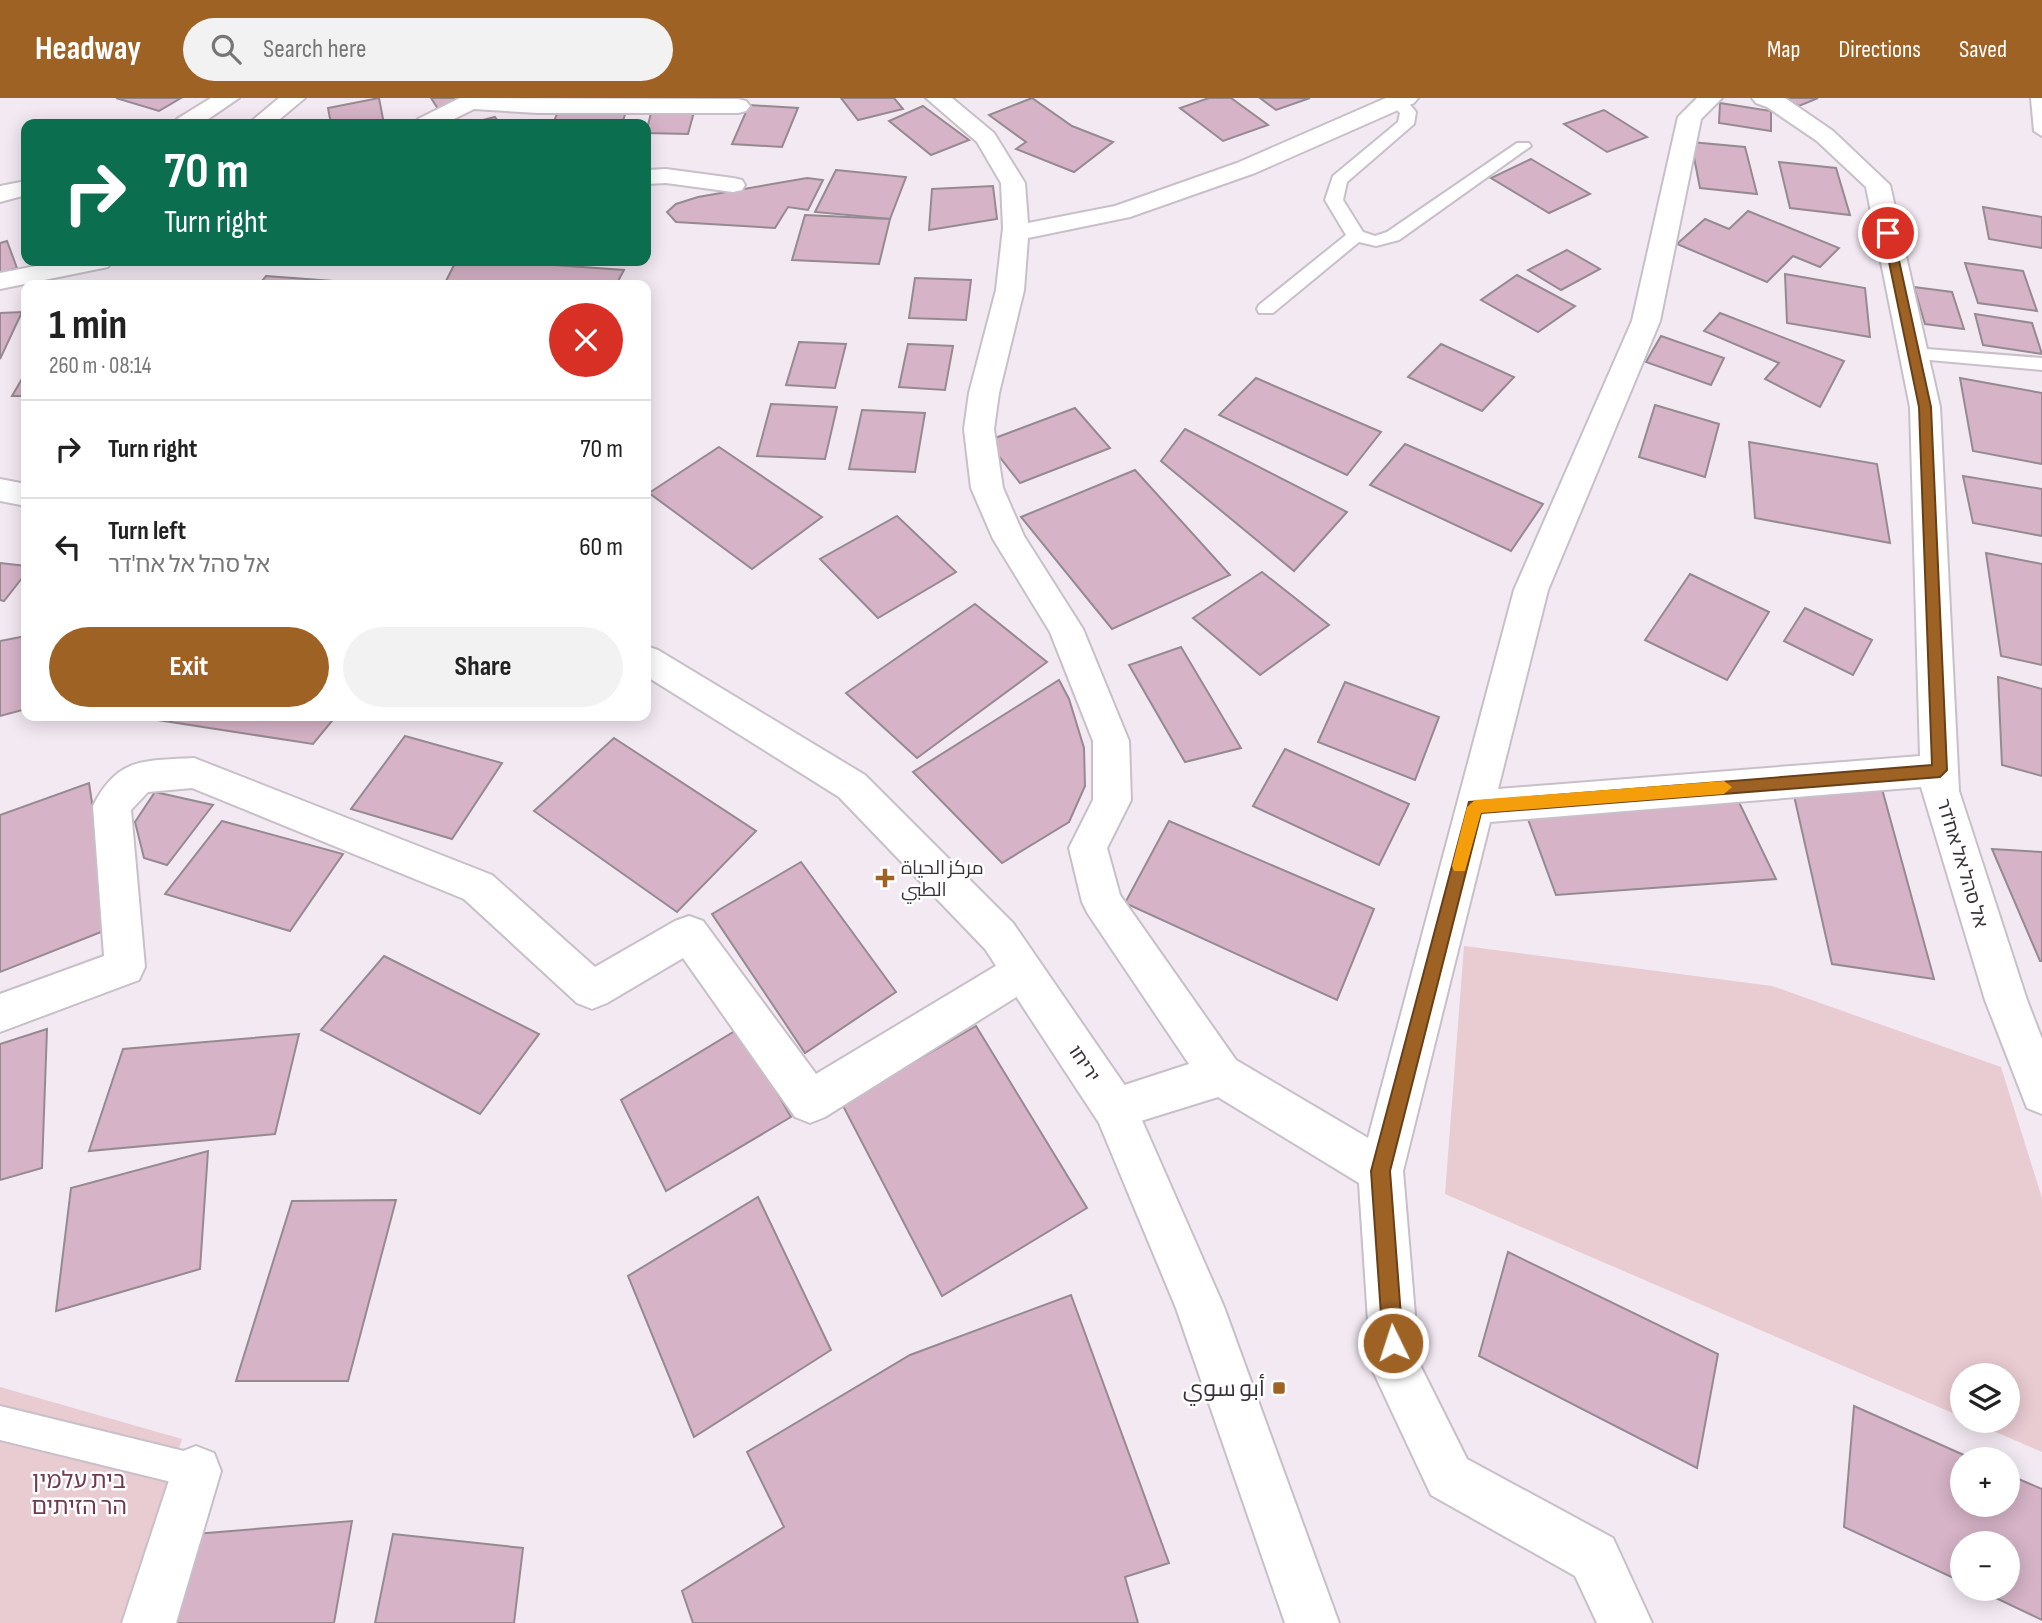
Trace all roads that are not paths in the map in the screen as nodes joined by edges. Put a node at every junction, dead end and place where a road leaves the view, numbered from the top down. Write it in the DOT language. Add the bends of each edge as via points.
graph roads {
  1 [pos="228,98"];
  2 [pos="293,98"];
  3 [pos="1710,98"];
  4 [pos="1764,98"];
  5 [pos="2039,98"];
  6 [pos="475,100"];
  7 [pos="1402,100"];
  8 [pos="738,106"];
  9 [pos="959,106"];
  10 [pos="193,119"];
  11 [pos="266,119"];
  12 [pos="436,119"];
  13 [pos="2042,131"];
  14 [pos="1523,146"];
  15 [pos="651,177"];
  16 [pos="733,185"];
  17 [pos="21,189"];
  18 [pos="0,194"];
  19 [pos="1015,233"];
  20 [pos="1356,236"];
  21 [pos="74,266"];
  22 [pos="0,281"];
  23 [pos="1266,309"];
  24 [pos="1914,354"];
  25 [pos="2042,364"];
  26 [pos="0,490"];
  27 [pos="21,494"];
  28 [pos="651,663"];
  29 [pos="1940,770"];
  30 [pos="1475,807"];
  31 [pos="1023,971"];
  32 [pos="0,1013"];
  33 [pos="1221,1075"];
  34 [pos="2042,1093"];
  35 [pos="1115,1108"];
  36 [pos="1381,1171"];
  37 [pos="0,1423"];
  38 [pos="196,1471"];
  39 [pos="149,1623"];
  40 [pos="1312,1623"];
  41 [pos="1625,1623"];
  1 -- 10 [label="street"];
  2 -- 11 [label="street"];
  3 -- 30 [label="street" via="1690,117 1646,321 1531,590"];
  4 -- 24 [label="street, אל סהל אל אח'דר" via="1825,136 1878,185"];
  5 -- 13 [label="lane"];
  6 -- 8 [label="street" via="537,106"];
  6 -- 12 [label="street"];
  7 -- 19 [label="street" via="1245,168 1121,212"];
  7 -- 20 [label="lane" via="1408,112 1406,124 1339,180 1334,200"];
  9 -- 19 [label="street" via="986,138 1013,183"];
  14 -- 20 [label="lane" via="1393,236 1376,241"];
  15 -- 16 [label="street"];
  17 -- 18 [label="street"];
  19 -- 33 [label="street" via="1010,290 979,429 987,488 1009,539 1066,629 1111,741 1112,800 1088,848 1102,902"];
  20 -- 23 [label="lane"];
  21 -- 22 [label="street"];
  24 -- 25 [label="lane"];
  24 -- 29 [label="street, אל סהל אל אח'דר" via="1925,407"];
  26 -- 27 [label="street"];
  28 -- 31 [label="street, יריחו" via="852,786 999,936"];
  29 -- 30 [label="street"];
  29 -- 34 [label="street, אל סהל אל אח'דר" via="1940,791 2002,987"];
  30 -- 36 [label="street"];
  31 -- 32 [label="street" via="810,1102 689,934 592,990 478,887 194,773 138,777 112,806 125,967"];
  31 -- 35 [label="street, יריחו"];
  33 -- 35 [label="street"];
  33 -- 36 [label="street"];
  35 -- 40 [label="street, יריחו" via="1199,1307"];
  36 -- 41 [label="street" via="1395,1367 1449,1478 1594,1557"];
  37 -- 38 [label="lane"];
  38 -- 39 [label="street"];
}
